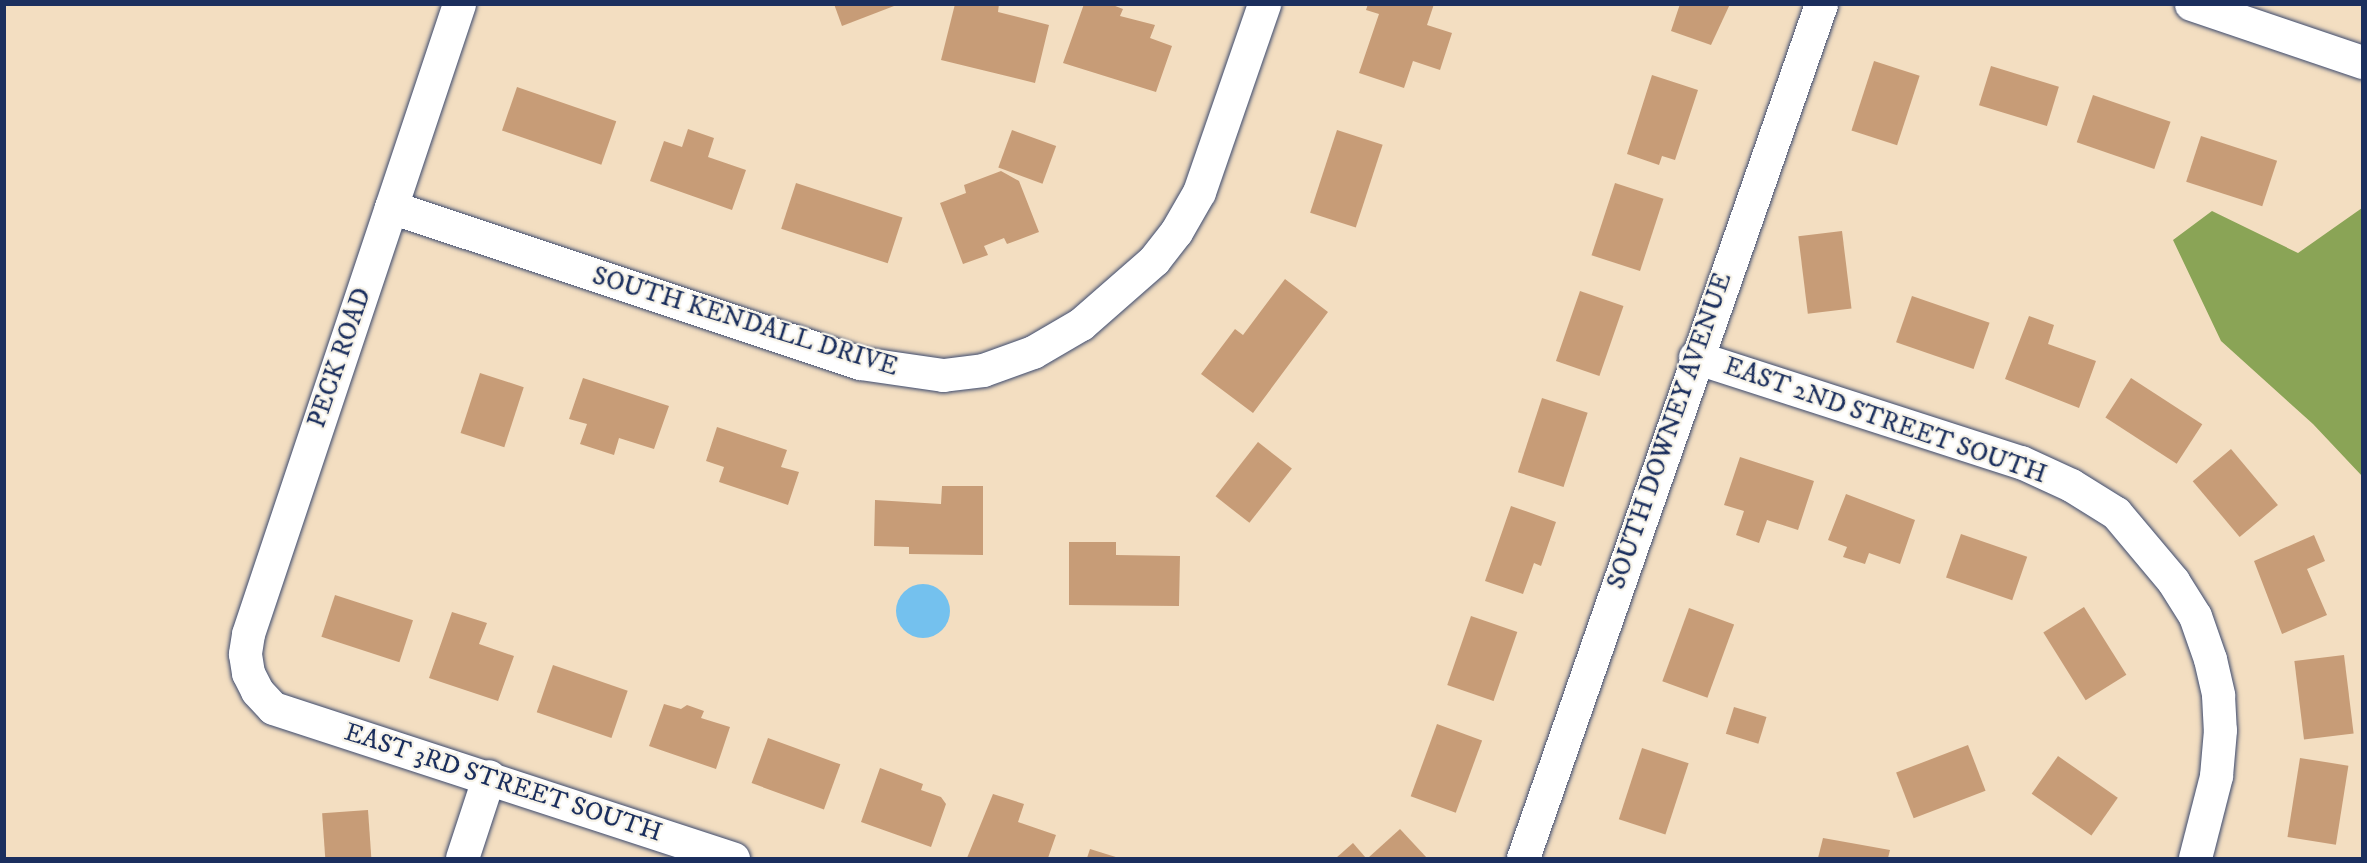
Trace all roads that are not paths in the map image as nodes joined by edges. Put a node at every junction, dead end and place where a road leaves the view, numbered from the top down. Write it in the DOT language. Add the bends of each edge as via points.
graph roads {
  1 [pos="459,4"];
  2 [pos="1264,4"];
  3 [pos="1821,4"];
  4 [pos="2191,4"];
  5 [pos="2362,62"];
  6 [pos="391,207"];
  7 [pos="1695,357"];
  8 [pos="273,708"];
  9 [pos="489,776"];
  10 [pos="462,858"];
  11 [pos="733,858"];
  12 [pos="1523,858"];
  13 [pos="2195,858"];
  1 -- 6 [label="street, PECK ROAD"];
  2 -- 6 [label="street, SOUTH KENDALL DRIVE" via="1199,192 1176,232 1141,272 1081,324 1033,352 983,370 943,375 860,363"];
  3 -- 7 [label="street, SOUTH DOWNEY AVENUE"];
  4 -- 5 [label="street"];
  6 -- 8 [label="street, PECK ROAD" via="248,634 248,673 257,691"];
  7 -- 12 [label="street, SOUTH DOWNEY AVENUE"];
  7 -- 13 [label="street, EAST 2ND STREET SOUTH" via="2021,462 2071,485 2116,513 2139,537 2195,616 2218,695 2216,776"];
  8 -- 9 [label="street, EAST 3RD STREET SOUTH"];
  9 -- 10 [label="street"];
  9 -- 11 [label="street, EAST 3RD STREET SOUTH"];
}
